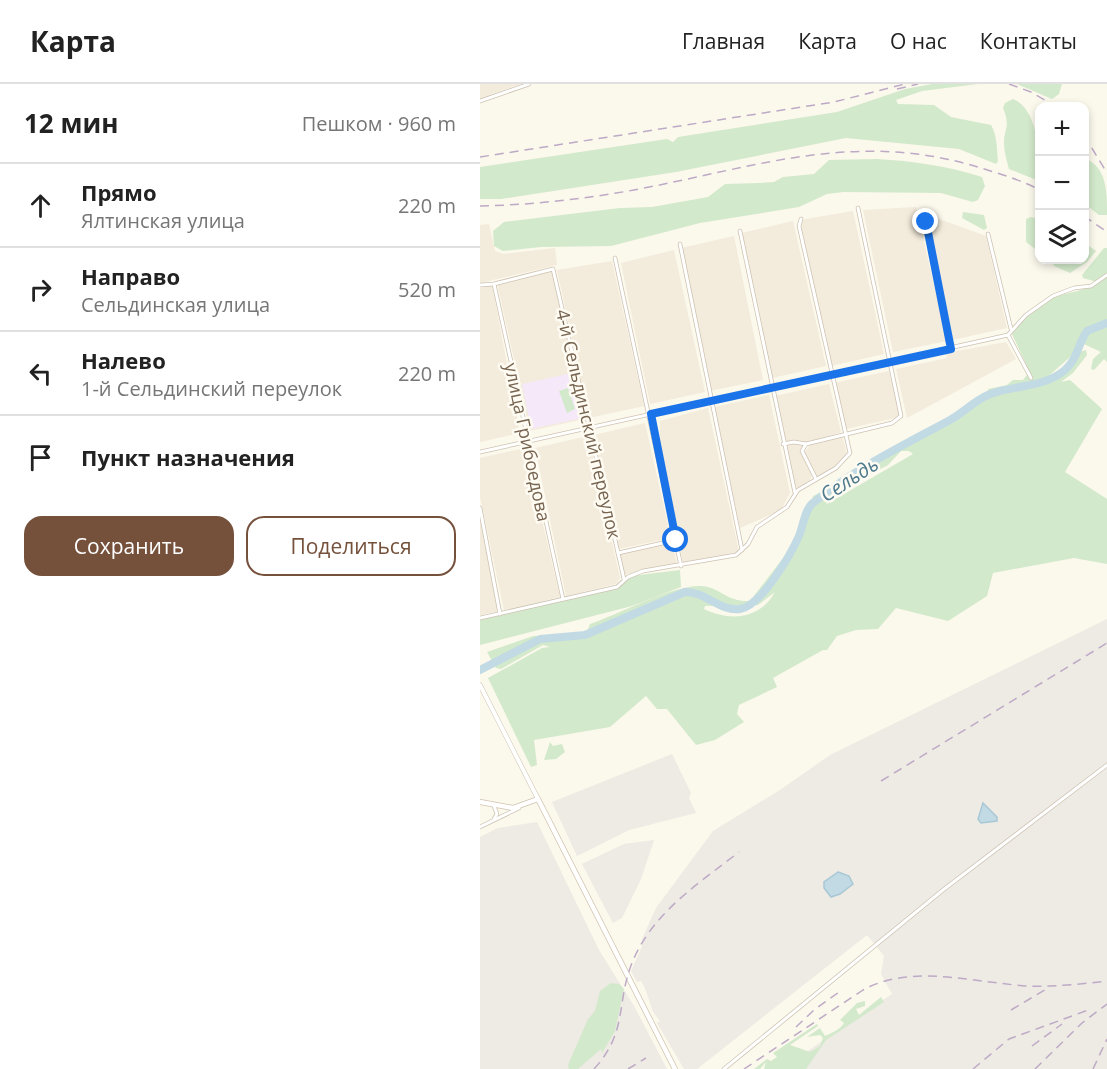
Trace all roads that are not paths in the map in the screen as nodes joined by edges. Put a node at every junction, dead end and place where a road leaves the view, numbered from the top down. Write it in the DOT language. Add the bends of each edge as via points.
graph roads {
  1 [pos="529,84"];
  2 [pos="480,101"];
  3 [pos="858,208"];
  4 [pos="930,218"];
  5 [pos="801,219"];
  6 [pos="740,231"];
  7 [pos="988,234"];
  8 [pos="680,244"];
  9 [pos="615,258"];
  10 [pos="1107,275"];
  11 [pos="494,284"];
  12 [pos="480,285"];
  13 [pos="1011,329"];
  14 [pos="1008,335"];
  15 [pos="951,349"];
  16 [pos="891,362"];
  17 [pos="831,375"];
  18 [pos="1031,378"];
  19 [pos="773,388"];
  20 [pos="710,402"];
  21 [pos="651,414"];
  22 [pos="590,427"];
  23 [pos="844,433"];
  24 [pos="528,440"];
  25 [pos="783,444"];
  26 [pos="806,444"];
  27 [pos="480,452"];
  28 [pos="816,479"];
  29 [pos="795,493"];
  30 [pos="480,508"];
  31 [pos="676,540"];
  32 [pos="742,550"];
  33 [pos="618,553"];
  34 [pos="681,566"];
  35 [pos="624,579"];
  36 [pos="563,599"];
  37 [pos="500,614"];
  38 [pos="480,618"];
  39 [pos="480,685"];
  40 [pos="1107,765"];
  41 [pos="538,799"];
  42 [pos="480,802"];
  43 [pos="492,805"];
  44 [pos="521,807"];
  45 [pos="492,821"];
  46 [pos="480,827"];
  47 [pos="675,1069"];
  48 [pos="724,1069"];
  1 -- 2 [label="street"];
  3 -- 16 [label="street"];
  4 -- 15 [label="street" via="926,224"];
  5 -- 17 [label="street" via="799,226"];
  6 -- 19 [label="street"];
  7 -- 13 [label="street"];
  8 -- 20 [label="street"];
  9 -- 21 [label="street"];
  10 -- 13 [label="street" via="1091,286 1053,296"];
  11 -- 12 [label="street"];
  11 -- 22 [label="street, 4-й Сельдинский переулок" via="553,269"];
  11 -- 24 [label="street, улица Грибоедова"];
  13 -- 14 [label="street"];
  14 -- 15 [label="street"];
  14 -- 18 [label="street"];
  15 -- 16 [label="street"];
  16 -- 17 [label="street"];
  16 -- 23 [label="street" via="901,414 892,423"];
  17 -- 19 [label="street"];
  17 -- 23 [label="street"];
  19 -- 20 [label="street"];
  19 -- 25 [label="street"];
  20 -- 21 [label="street"];
  20 -- 32 [label="street"];
  21 -- 22 [label="street"];
  21 -- 31 [label="street"];
  22 -- 24 [label="street"];
  22 -- 33 [label="street, 4-й Сельдинский переулок"];
  23 -- 26 [label="street"];
  23 -- 28 [label="street" via="850,453 836,468"];
  24 -- 27 [label="street"];
  24 -- 36 [label="street, улица Грибоедова"];
  25 -- 26 [label="street"];
  25 -- 29 [label="street"];
  26 -- 28 [label="street" via="802,451"];
  28 -- 29 [label="street"];
  29 -- 32 [label="street" via="787,507 757,527"];
  30 -- 37 [label="street"];
  31 -- 33 [label="street"];
  31 -- 34 [label="street"];
  32 -- 34 [label="street" via="736,555"];
  33 -- 35 [label="street, 4-й Сельдинский переулок"];
  34 -- 35 [label="street" via="651,569"];
  35 -- 36 [label="street" via="617,587"];
  36 -- 37 [label="street"];
  37 -- 38 [label="street"];
  39 -- 41 [label="street"];
  40 -- 48 [label="street" via="944,890"];
  41 -- 44 [label="main road"];
  41 -- 47 [label="main road"];
  42 -- 43 [label="main road"];
  43 -- 44 [label="main road"];
  43 -- 45 [label="street" via="497,814"];
  44 -- 45 [label="street"];
  45 -- 46 [label="street"];
}
